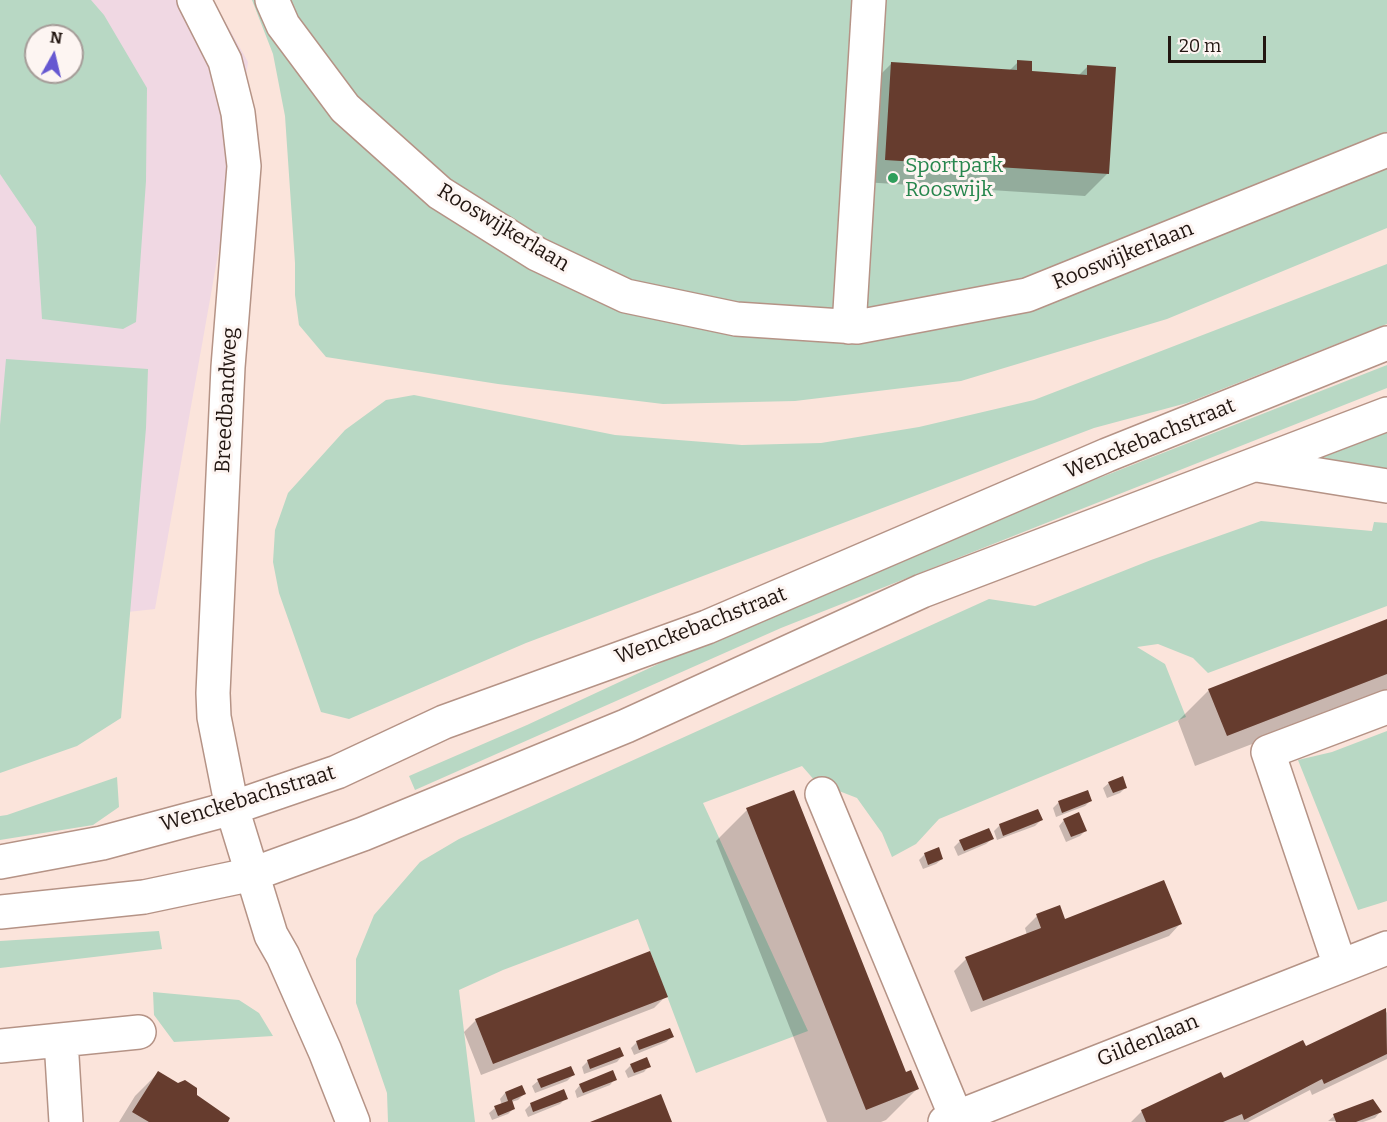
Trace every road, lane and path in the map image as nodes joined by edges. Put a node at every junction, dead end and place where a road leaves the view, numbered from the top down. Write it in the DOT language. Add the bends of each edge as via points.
graph roads {
  1 [pos="194,0"];
  2 [pos="272,0"];
  3 [pos="869,0"];
  4 [pos="1387,150"];
  5 [pos="849,327"];
  6 [pos="1387,343"];
  7 [pos="1387,414"];
  8 [pos="1256,464"];
  9 [pos="1387,486"];
  10 [pos="1387,707"];
  11 [pos="822,794"];
  12 [pos="232,808"];
  13 [pos="0,862"];
  14 [pos="253,874"];
  15 [pos="0,912"];
  16 [pos="1387,948"];
  17 [pos="1340,966"];
  18 [pos="139,1032"];
  19 [pos="61,1040"];
  20 [pos="0,1046"];
  21 [pos="951,1119"];
  22 [pos="66,1122"];
  23 [pos="353,1122"];
  1 -- 12 [label="street, Breedbandweg" via="225,61 238,113 244,166 228,367 213,693"];
  2 -- 5 [label="street, Rooswijkerlaan" via="283,26 345,108 440,193 537,254 626,296 736,319"];
  3 -- 5 [label="street"];
  4 -- 5 [label="street, Rooswijkerlaan" via="1027,295"];
  6 -- 12 [label="street, Wenckebachstraat" via="1107,455 707,627 444,722 337,772"];
  7 -- 8 [label="street"];
  8 -- 9 [label="street"];
  8 -- 14 [label="street" via="922,591 626,726 363,834"];
  10 -- 17 [label="street" via="1268,752"];
  11 -- 21 [label="street, Gildenlaan"];
  12 -- 13 [label="street, Wenckebachstraat" via="102,843"];
  12 -- 14 [label="street, Breedbandweg"];
  14 -- 15 [label="street" via="144,897"];
  14 -- 23 [label="street, Breedbandweg" via="271,935"];
  16 -- 17 [label="street, Gildenlaan"];
  17 -- 21 [label="street, Gildenlaan"];
  18 -- 19 [label="street"];
  19 -- 20 [label="street"];
  19 -- 22 [label="street"];
}
